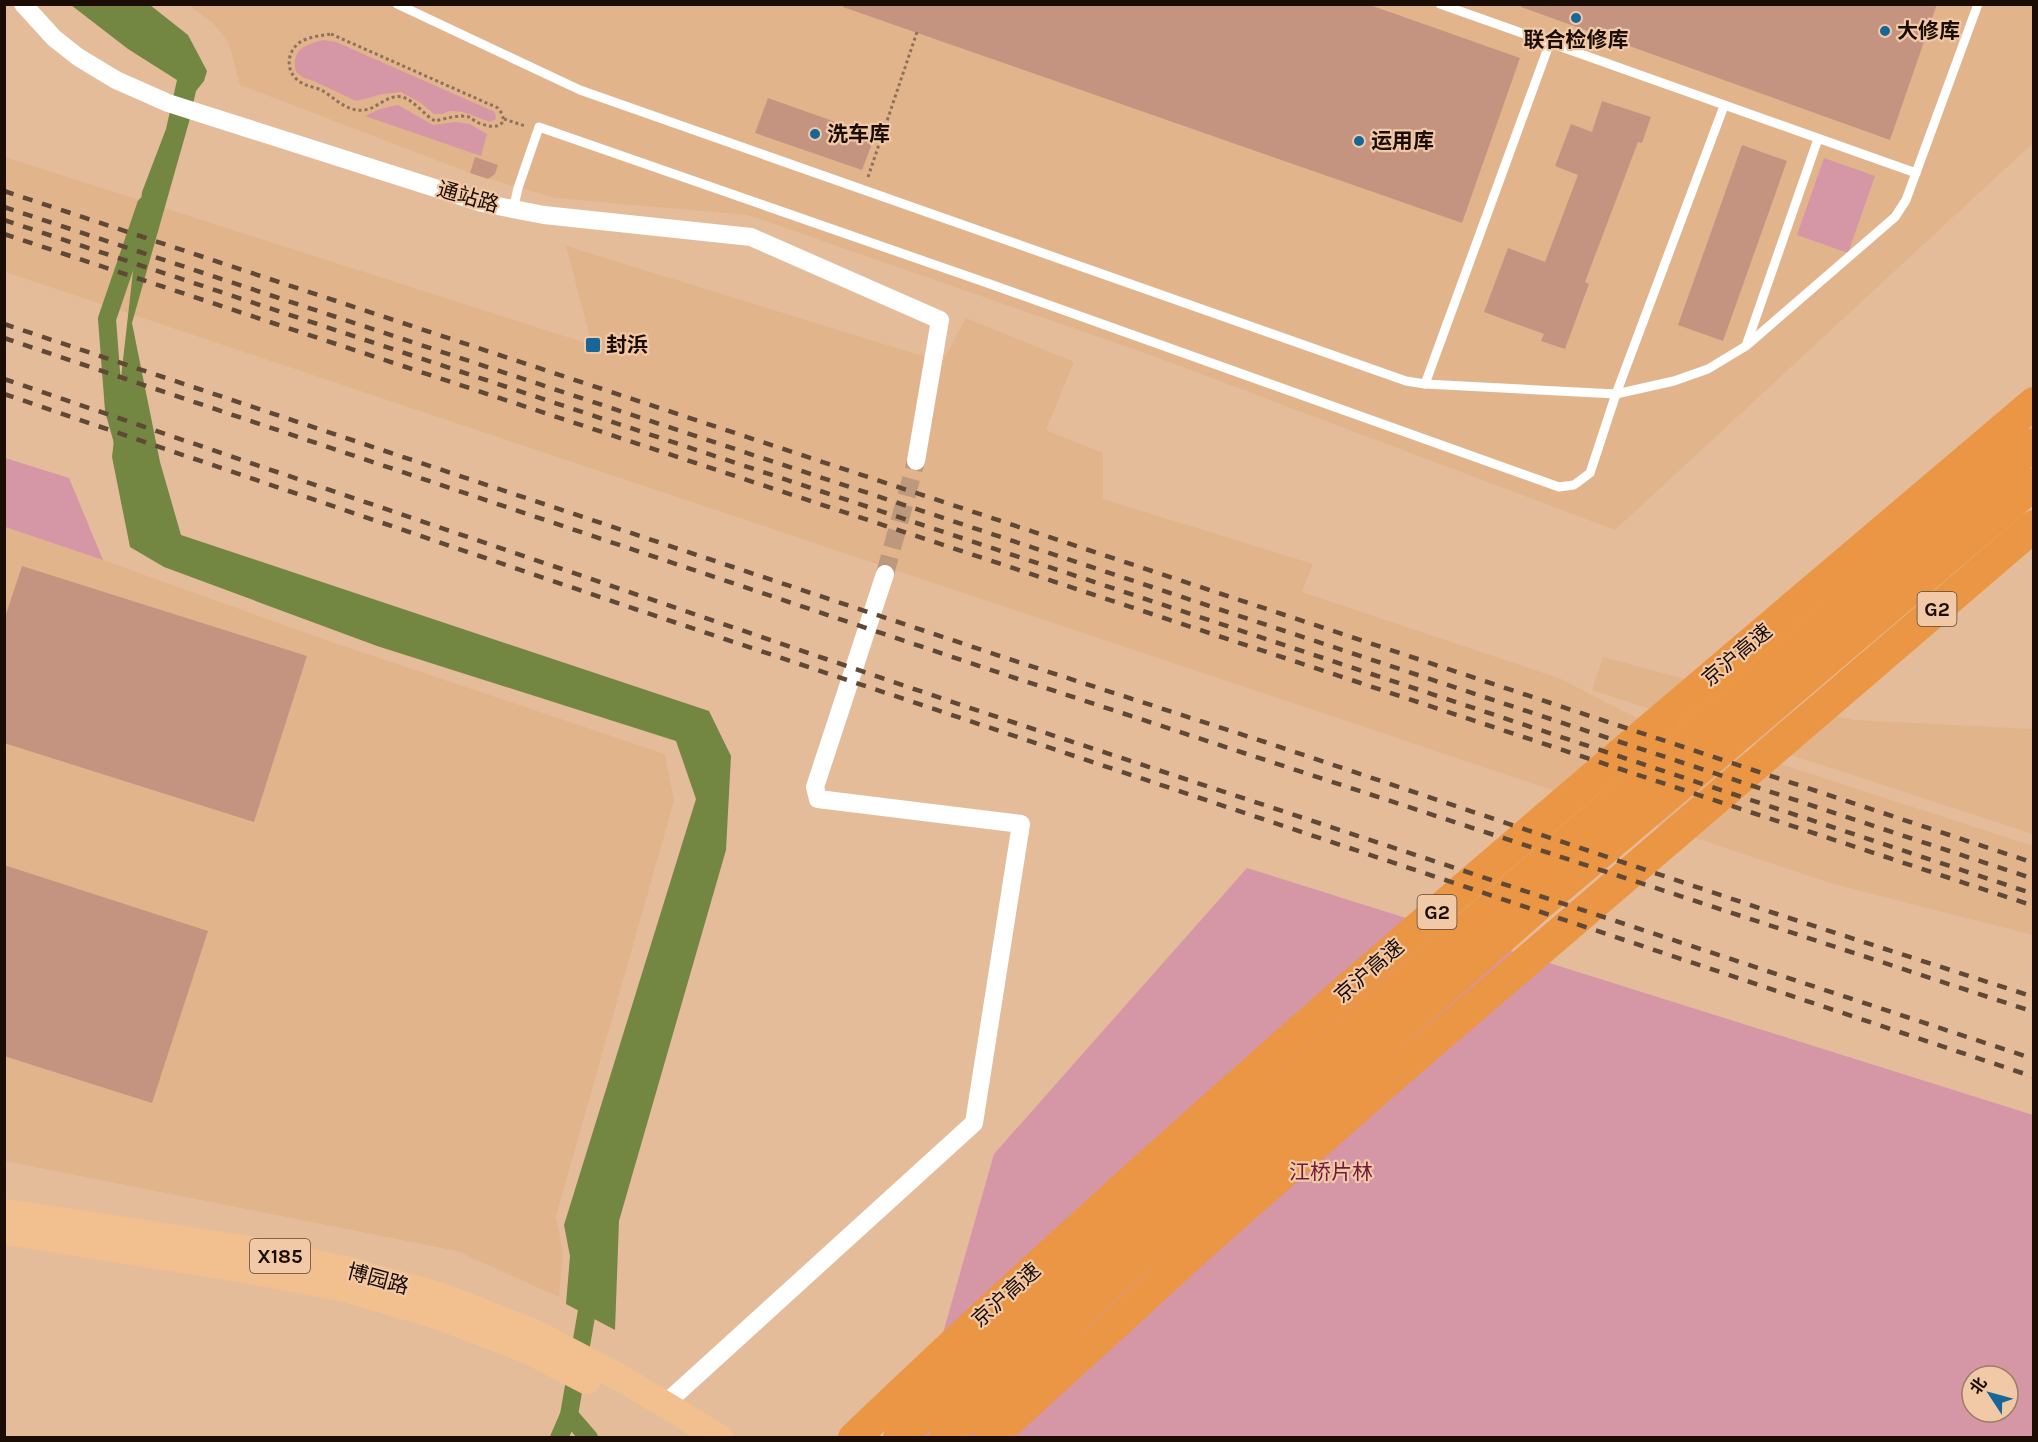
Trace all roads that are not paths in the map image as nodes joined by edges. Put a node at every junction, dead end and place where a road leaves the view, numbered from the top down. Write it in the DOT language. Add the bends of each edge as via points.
graph roads {
  1 [pos="23,4"];
  2 [pos="397,4"];
  3 [pos="1440,4"];
  4 [pos="1978,4"];
  5 [pos="1549,45"];
  6 [pos="1724,106"];
  7 [pos="1818,140"];
  8 [pos="1916,173"];
  9 [pos="513,210"];
  10 [pos="1746,346"];
  11 [pos="1425,384"];
  12 [pos="1616,394"];
  13 [pos="2034,403"];
  14 [pos="2034,444"];
  15 [pos="916,461"];
  16 [pos="2034,484"];
  17 [pos="2034,526"];
  18 [pos="885,574"];
  19 [pos="4,1212"];
  20 [pos="4,1232"];
  21 [pos="544,1348"];
  22 [pos="614,1385"];
  23 [pos="665,1404"];
  24 [pos="688,1437"];
  25 [pos="720,1437"];
  26 [pos="854,1437"];
  27 [pos="899,1437"];
  28 [pos="945,1437"];
  29 [pos="990,1437"];
  1 -- 9 [label="street, 通站路" via="78,57 116,80 168,103"];
  2 -- 11 [label="lane" via="579,90 1406,381"];
  3 -- 5 [label="lane"];
  4 -- 8 [label="lane"];
  5 -- 6 [label="lane"];
  5 -- 11 [label="lane"];
  6 -- 7 [label="lane"];
  6 -- 12 [label="lane"];
  7 -- 8 [label="lane"];
  7 -- 10 [label="lane"];
  8 -- 10 [label="lane" via="1906,200 1894,217"];
  9 -- 12 [label="lane" via="539,127 1559,487 1574,485 1590,473"];
  9 -- 15 [label="street, 通站路" via="751,237 940,320"];
  10 -- 12 [label="lane" via="1708,369"];
  11 -- 12 [label="lane"];
  13 -- 26 [label="highway, 京沪高速 / G2" via="1346,990 1112,1198"];
  14 -- 27 [label="highway, 京沪高速 / G2" via="1524,878 1091,1259"];
  16 -- 28 [label="highway, G2" via="1535,908 1112,1282"];
  17 -- 29 [label="highway, G2" via="1400,1070"];
  18 -- 23 [label="street" via="815,787 818,799 1021,824 974,1123"];
  19 -- 21 [label="main road, 博园路 / X185" via="253,1250 347,1270 441,1296"];
  20 -- 21 [label="main road, 博园路 / X185" via="343,1288 435,1315 527,1350"];
  21 -- 22 [label="main road, 博园路 / X185"];
  22 -- 23 [label="main road, 博园路 / X185"];
  22 -- 24 [label="main road, 博园路 / X185"];
  23 -- 25 [label="main road, 博园路 / X185"];
}
